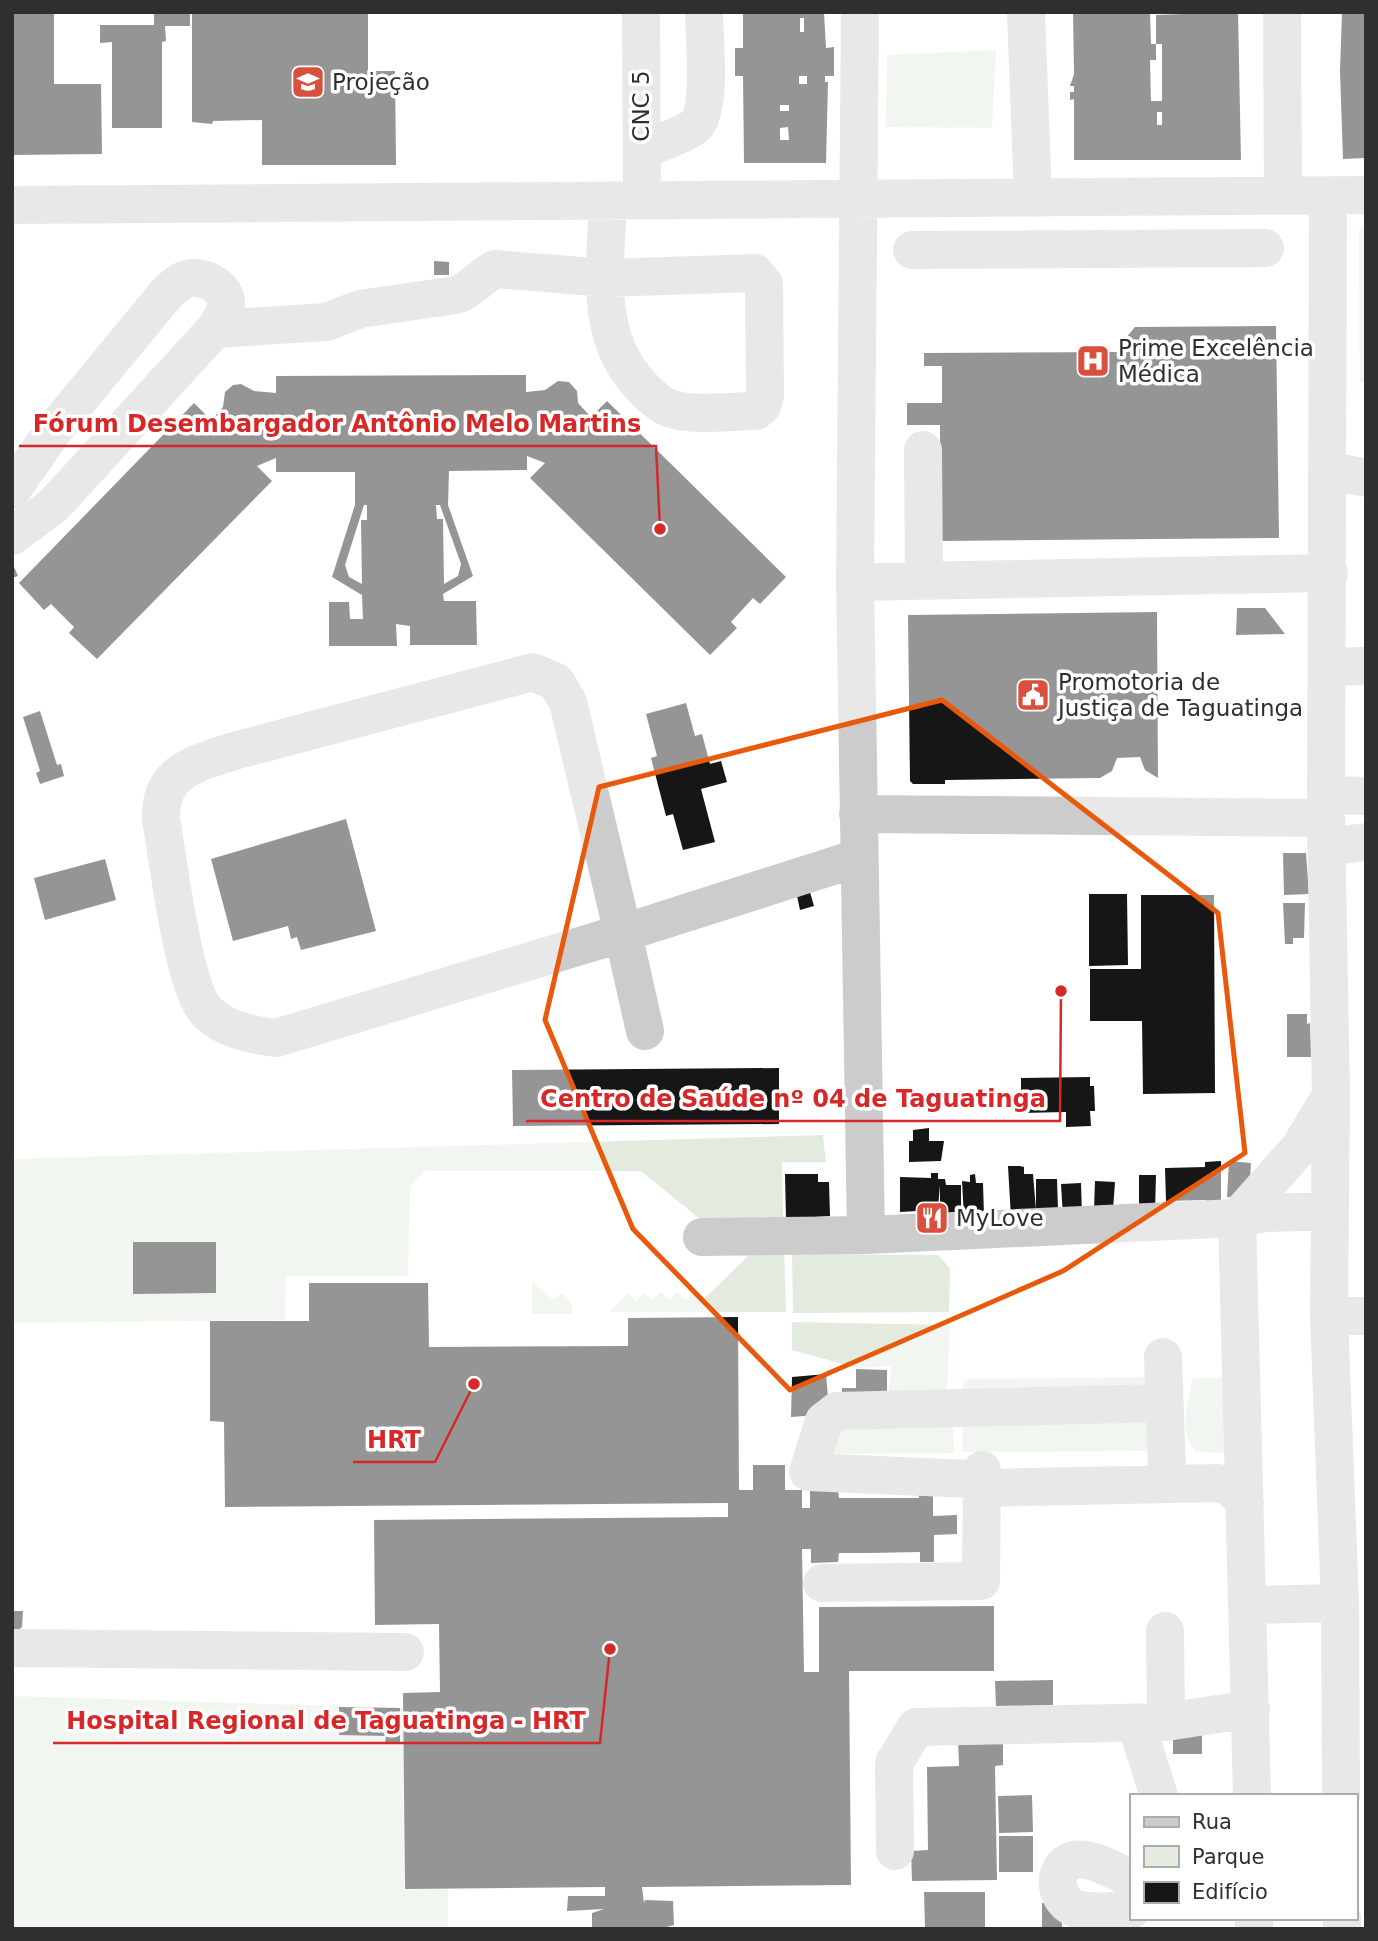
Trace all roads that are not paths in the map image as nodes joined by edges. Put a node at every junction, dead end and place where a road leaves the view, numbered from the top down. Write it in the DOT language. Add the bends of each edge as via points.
graph roads {
  1 [pos="641,12"];
  2 [pos="704,12"];
  3 [pos="860,12"];
  4 [pos="1026,12"];
  5 [pos="1282,12"];
  6 [pos="642,150"];
  7 [pos="1366,195"];
  8 [pos="1283,196"];
  9 [pos="1328,196"];
  10 [pos="1203,197"];
  11 [pos="954,198"];
  12 [pos="1032,198"];
  13 [pos="860,199"];
  14 [pos="625,200"];
  15 [pos="12,205"];
  16 [pos="1206,248"];
  17 [pos="1265,248"];
  18 [pos="912,250"];
  19 [pos="956,250"];
  20 [pos="606,278"];
  21 [pos="215,329"];
  22 [pos="923,450"];
  23 [pos="1329,470"];
  24 [pos="1366,478"];
  25 [pos="12,490"];
  26 [pos="12,536"];
  27 [pos="1329,573"];
  28 [pos="924,580"];
  29 [pos="855,582"];
  30 [pos="1366,666"];
  31 [pos="1328,667"];
  32 [pos="1366,796"];
  33 [pos="858,814"];
  34 [pos="1326,820"];
  35 [pos="1366,842"];
  36 [pos="858,858"];
  37 [pos="623,933"];
  38 [pos="645,1031"];
  39 [pos="1331,1095"];
  40 [pos="1330,1211"];
  41 [pos="1237,1219"];
  42 [pos="866,1235"];
  43 [pos="702,1237"];
  44 [pos="1348,1316"];
  45 [pos="1163,1357"];
  46 [pos="1164,1404"];
  47 [pos="1244,1456"];
  48 [pos="1167,1471"];
  49 [pos="979,1479"];
  50 [pos="1245,1503"];
  51 [pos="821,1583"];
  52 [pos="1340,1603"];
  53 [pos="1248,1605"];
  54 [pos="1165,1631"];
  55 [pos="12,1648"];
  56 [pos="405,1652"];
  57 [pos="1251,1709"];
  58 [pos="1151,1723"];
  59 [pos="1159,1794"];
  60 [pos="1252,1794"];
  61 [pos="1341,1794"];
  62 [pos="895,1851"];
  63 [pos="1130,1878"];
  64 [pos="1130,1910"];
  1 -- 6 [label="street, CNC 5"];
  2 -- 6 [label="street" via="702,113 695,126"];
  3 -- 13 [label="street"];
  4 -- 12 [label="street"];
  5 -- 8 [label="street"];
  6 -- 14 [label="street, CNC 5"];
  7 -- 9 [label="street"];
  8 -- 9 [label="street"];
  8 -- 10 [label="street"];
  9 -- 23 [label="street"];
  10 -- 12 [label="street"];
  10 -- 16 [label="street"];
  11 -- 12 [label="street"];
  11 -- 13 [label="street"];
  11 -- 19 [label="street"];
  13 -- 14 [label="street"];
  13 -- 29 [label="street"];
  14 -- 15 [label="street"];
  14 -- 20 [label="street, CNC 5"];
  16 -- 17 [label="street"];
  16 -- 19 [label="street"];
  18 -- 19 [label="street"];
  20 -- 20 [label="street" via="607,323 617,351 630,376 660,405 677,411 755,411 762,406 762,277 755,273"];
  20 -- 21 [label="street" via="495,270 456,295 360,309 327,322"];
  21 -- 25 [label="street" via="225,312 226,300 220,289 193,277 182,280 166,293 53,431"];
  21 -- 26 [label="street" via="53,506"];
  22 -- 28 [label="street"];
  23 -- 24 [label="street"];
  23 -- 27 [label="street"];
  27 -- 28 [label="street"];
  27 -- 31 [label="street"];
  28 -- 29 [label="street"];
  29 -- 33 [label="street"];
  30 -- 31 [label="street"];
  31 -- 34 [label="street"];
  32 -- 34 [label="street"];
  33 -- 34 [label="street"];
  33 -- 36 [label="street"];
  34 -- 35 [label="street"];
  34 -- 39 [label="street"];
  36 -- 37 [label="street"];
  36 -- 42 [label="street"];
  37 -- 37 [label="street" via="276,1038 254,1035 219,1022 204,1010 190,976 160,819 161,795 174,776 234,751 533,672 544,674 556,681 568,702"];
  37 -- 38 [label="street"];
  39 -- 40 [label="street"];
  39 -- 41 [label="street" via="1300,1147"];
  40 -- 41 [label="street"];
  40 -- 44 [label="street"];
  41 -- 42 [label="street"];
  41 -- 47 [label="street"];
  42 -- 43 [label="street"];
  44 -- 52 [label="street"];
  45 -- 46 [label="street"];
  46 -- 48 [label="street"];
  46 -- 49 [label="street" via="837,1411 824,1421 808,1472"];
  47 -- 48 [label="street" via="1231,1468"];
  47 -- 50 [label="street"];
  48 -- 49 [label="street"];
  49 -- 50 [label="street" via="1218,1483 1231,1487"];
  49 -- 51 [label="street" via="981,1581"];
  50 -- 53 [label="street"];
  52 -- 53 [label="street"];
  52 -- 61 [label="street"];
  53 -- 57 [label="street"];
  54 -- 58 [label="street"];
  55 -- 56 [label="street"];
  57 -- 58 [label="street"];
  57 -- 60 [label="street"];
  58 -- 59 [label="street"];
  58 -- 62 [label="street" via="916,1727 894,1763"];
  63 -- 64 [label="street" via="1076,1860 1061,1869 1058,1879 1058,1890 1079,1910"];
}
